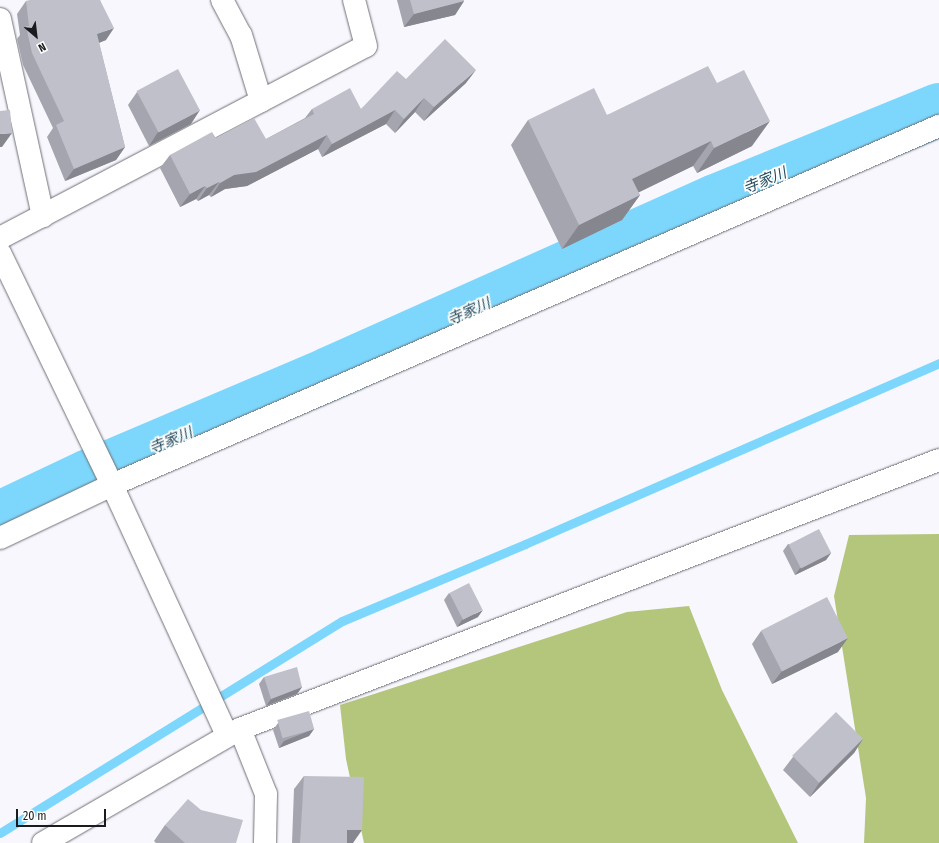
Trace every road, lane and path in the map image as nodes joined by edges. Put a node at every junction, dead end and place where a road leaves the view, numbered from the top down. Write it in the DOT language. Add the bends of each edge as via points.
graph roads {
  1 [pos="222,0"];
  2 [pos="354,0"];
  3 [pos="0,19"];
  4 [pos="261,102"];
  5 [pos="939,126"];
  6 [pos="43,216"];
  7 [pos="0,238"];
  8 [pos="0,253"];
  9 [pos="939,460"];
  10 [pos="112,485"];
  11 [pos="0,538"];
  12 [pos="233,732"];
  13 [pos="43,843"];
  14 [pos="265,843"];
  1 -- 4 [label="street" via="241,35"];
  2 -- 4 [label="street" via="366,46"];
  3 -- 6 [label="street"];
  4 -- 6 [label="street"];
  5 -- 10 [label="street"];
  6 -- 7 [label="street"];
  8 -- 10 [label="street"];
  9 -- 12 [label="street"];
  10 -- 11 [label="street"];
  10 -- 12 [label="street"];
  12 -- 13 [label="street"];
  12 -- 14 [label="street" via="266,794"];
}
